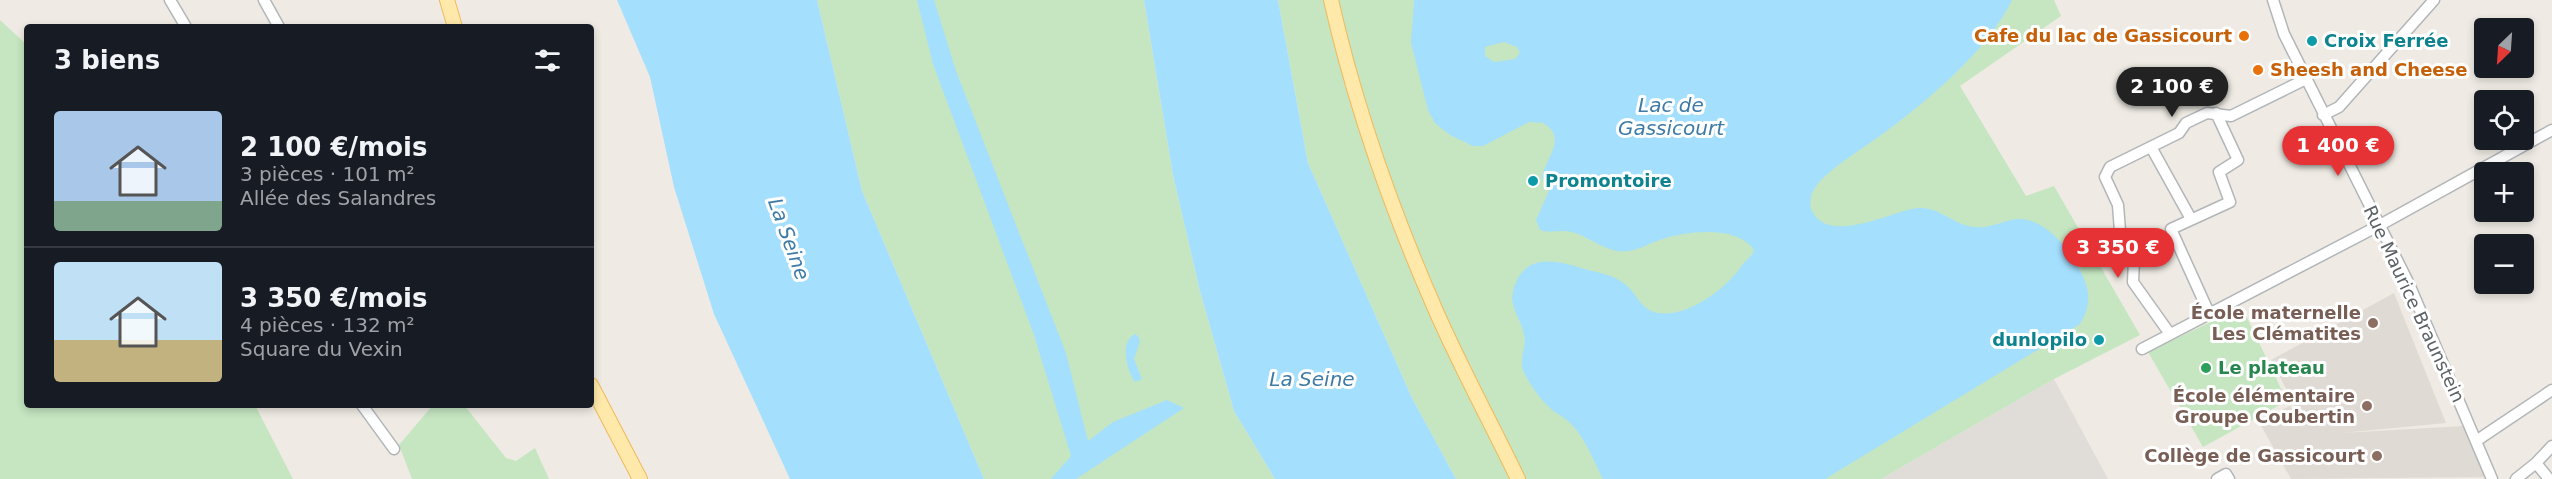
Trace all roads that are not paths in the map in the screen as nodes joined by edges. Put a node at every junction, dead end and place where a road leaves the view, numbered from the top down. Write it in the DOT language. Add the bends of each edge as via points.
graph roads {
  1 [pos="170,0"];
  2 [pos="264,0"];
  3 [pos="447,0"];
  4 [pos="1331,0"];
  5 [pos="2273,0"];
  6 [pos="2434,0"];
  7 [pos="184,24"];
  8 [pos="277,24"];
  9 [pos="454,24"];
  10 [pos="2306,79"];
  11 [pos="2216,113"];
  12 [pos="2323,115"];
  13 [pos="2552,130"];
  14 [pos="2151,147"];
  15 [pos="2192,219"];
  16 [pos="2380,225"];
  17 [pos="2209,313"];
  18 [pos="2170,334"];
  19 [pos="2142,349"];
  20 [pos="2552,390"];
  21 [pos="594,391"];
  22 [pos="364,408"];
  23 [pos="2476,441"];
  24 [pos="2552,446"];
  25 [pos="394,448"];
  26 [pos="2536,463"];
  27 [pos="640,479"];
  28 [pos="1518,479"];
  29 [pos="2492,479"];
  30 [pos="2516,479"];
  31 [pos="2549,479"];
  1 -- 7 [label="street"];
  2 -- 8 [label="street"];
  3 -- 9 [label="main road"];
  4 -- 28 [label="main road" via="1360,108 1399,221 1463,370"];
  5 -- 10 [label="street, Rue Maurice Braunstein"];
  6 -- 12 [label="street" via="2338,107"];
  10 -- 11 [label="street" via="2231,116"];
  10 -- 12 [label="street, Rue Maurice Braunstein"];
  11 -- 14 [label="street" via="2186,123 2179,133"];
  11 -- 15 [label="street" via="2238,160 2219,172 2230,202"];
  12 -- 16 [label="street, Rue Maurice Braunstein"];
  13 -- 16 [label="street"];
  14 -- 15 [label="street"];
  14 -- 18 [label="street" via="2110,167 2105,177 2118,205 2120,231 2134,260 2133,282"];
  15 -- 17 [label="street" via="2171,229"];
  16 -- 17 [label="street"];
  16 -- 23 [label="street, Rue Maurice Braunstein"];
  17 -- 18 [label="street"];
  18 -- 19 [label="street"];
  20 -- 23 [label="street"];
  21 -- 27 [label="main road"];
  22 -- 25 [label="street"];
  23 -- 29 [label="street, Rue Maurice Braunstein"];
  24 -- 26 [label="street"];
  26 -- 30 [label="street"];
  26 -- 31 [label="street"];
}
